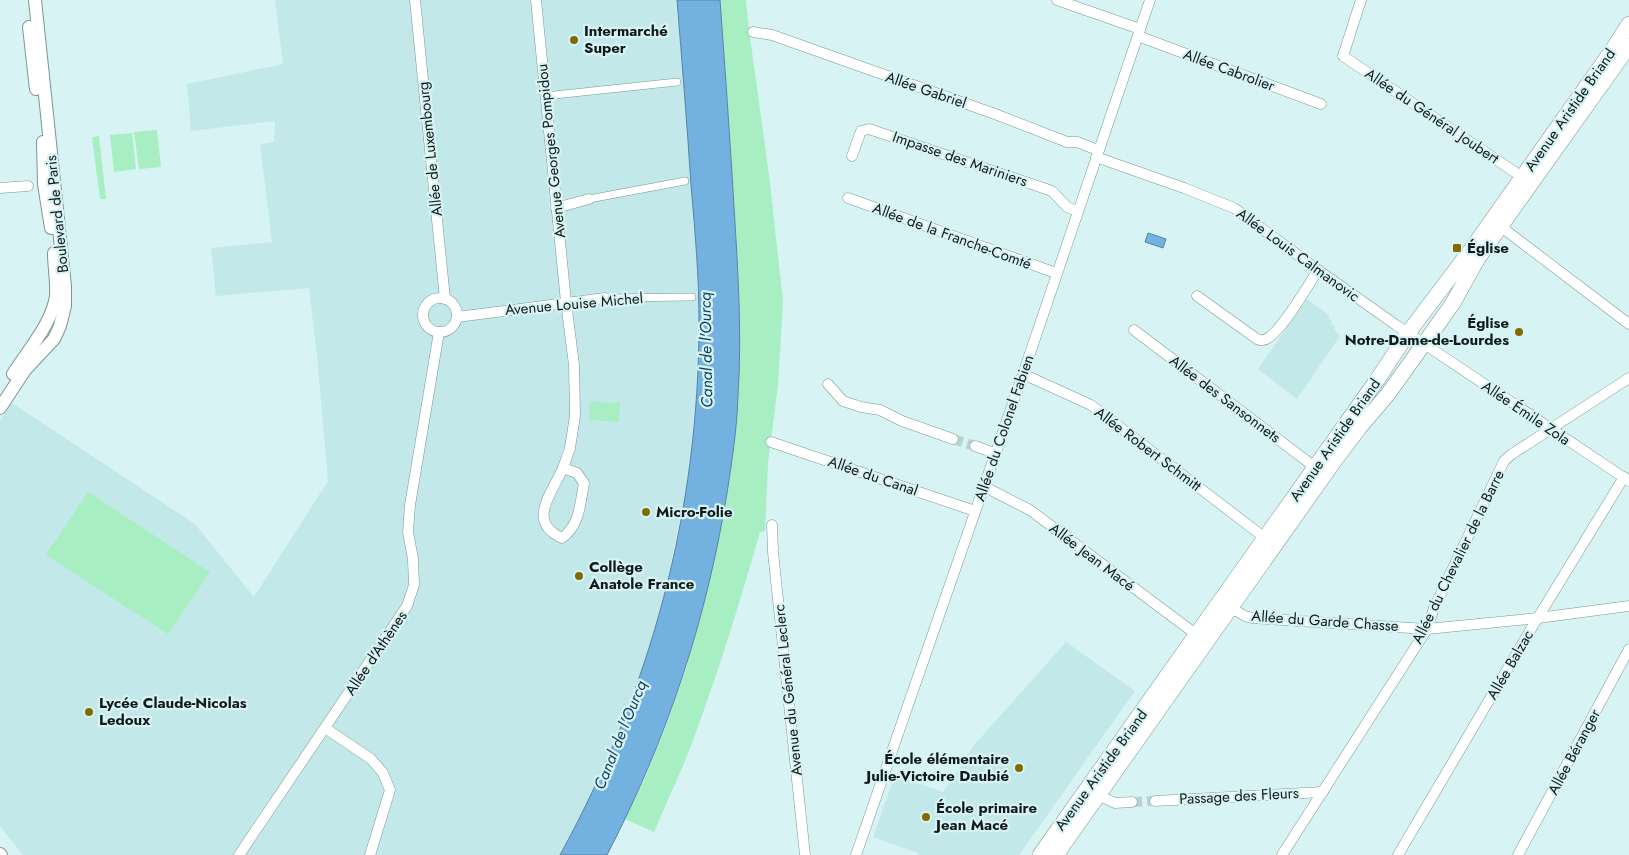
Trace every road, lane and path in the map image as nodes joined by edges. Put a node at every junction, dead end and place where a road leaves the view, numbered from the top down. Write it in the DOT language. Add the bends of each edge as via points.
graph roads {
  1 [pos="26,0"];
  2 [pos="35,0"];
  3 [pos="415,0"];
  4 [pos="536,0"];
  5 [pos="1057,0"];
  6 [pos="1150,0"];
  7 [pos="1361,0"];
  8 [pos="1629,24"];
  9 [pos="753,32"];
  10 [pos="1139,33"];
  11 [pos="1627,54"];
  12 [pos="677,82"];
  13 [pos="545,96"];
  14 [pos="1321,104"];
  15 [pos="1097,154"];
  16 [pos="852,156"];
  17 [pos="1522,177"];
  18 [pos="684,181"];
  19 [pos="28,186"];
  20 [pos="0,188"];
  21 [pos="848,198"];
  22 [pos="589,199"];
  23 [pos="556,208"];
  24 [pos="1077,211"];
  25 [pos="1500,226"];
  26 [pos="1318,270"];
  27 [pos="1056,273"];
  28 [pos="1197,296"];
  29 [pos="692,297"];
  30 [pos="605,298"];
  31 [pos="445,299"];
  32 [pos="566,302"];
  33 [pos="457,317"];
  34 [pos="1629,324"];
  35 [pos="1134,330"];
  36 [pos="439,332"];
  37 [pos="1408,333"];
  38 [pos="1424,344"];
  39 [pos="1022,374"];
  40 [pos="1629,378"];
  41 [pos="828,384"];
  42 [pos="0,393"];
  43 [pos="0,408"];
  44 [pos="1550,429"];
  45 [pos="953,438"];
  46 [pos="771,442"];
  47 [pos="976,446"];
  48 [pos="994,453"];
  49 [pos="563,468"];
  50 [pos="1316,468"];
  51 [pos="1626,479"];
  52 [pos="984,486"];
  53 [pos="975,511"];
  54 [pos="772,525"];
  55 [pos="1265,538"];
  56 [pos="1629,606"];
  57 [pos="1232,608"];
  58 [pos="1538,618"];
  59 [pos="1427,628"];
  60 [pos="1197,635"];
  61 [pos="1629,649"];
  62 [pos="325,728"];
  63 [pos="1323,792"];
  64 [pos="1098,795"];
  65 [pos="1155,801"];
  66 [pos="1132,802"];
  67 [pos="239,855"];
  68 [pos="370,855"];
  69 [pos="805,855"];
  70 [pos="856,855"];
  71 [pos="1040,855"];
  72 [pos="1056,855"];
  73 [pos="1282,855"];
  74 [pos="1398,855"];
  75 [pos="1518,855"];
  1 -- 42 [label="street, Boulevard de Paris" via="56,294 48,319"];
  2 -- 43 [label="street, Boulevard de Paris" via="65,306 54,339 25,370"];
  3 -- 31 [label="street, Allée de Luxembourg"];
  4 -- 13 [label="street, Avenue Georges Pompidou"];
  5 -- 10 [label="street, Allée Cabrolier"];
  6 -- 10 [label="street, Allée du Colonel Fabien"];
  7 -- 17 [label="street, Allée du Général Joubert" via="1343,56"];
  8 -- 17 [label="main road, Avenue Aristide Briand"];
  9 -- 15 [label="street, Allée Gabriel" via="772,35 1066,142 1077,142"];
  10 -- 14 [label="street, Allée Cabrolier"];
  10 -- 15 [label="street, Allée du Colonel Fabien"];
  11 -- 25 [label="main road, Avenue Aristide Briand"];
  12 -- 13 [label="street"];
  13 -- 23 [label="street, Avenue Georges Pompidou"];
  15 -- 24 [label="street, Allée du Colonel Fabien"];
  15 -- 26 [label="street, Allée Louis Calmanovic" via="1234,208"];
  16 -- 24 [label="street, Impasse des Mariniers" via="861,131 869,129 1052,191 1067,207"];
  17 -- 37 [label="main road, Avenue Aristide Briand"];
  18 -- 22 [label="street"];
  19 -- 20 [label="street"];
  21 -- 27 [label="street, Allée de la Franche-Comté"];
  22 -- 23 [label="street"];
  23 -- 32 [label="street, Avenue Georges Pompidou"];
  24 -- 27 [label="street, Allée du Colonel Fabien"];
  25 -- 34 [label="street"];
  25 -- 38 [label="main road, Avenue Aristide Briand"];
  26 -- 28 [label="street" via="1278,329 1262,341"];
  26 -- 37 [label="street, Allée Louis Calmanovic"];
  27 -- 39 [label="street, Allée du Colonel Fabien"];
  29 -- 30 [label="street, Avenue Louise Michel"];
  30 -- 32 [label="street, Avenue Louise Michel"];
  31 -- 33 [label="street" via="454,306"];
  31 -- 36 [label="street" via="428,302 422,312 424,324"];
  32 -- 33 [label="street, Avenue Louise Michel"];
  32 -- 49 [label="street, Avenue Georges Pompidou" via="574,365 575,416"];
  33 -- 36 [label="street" via="453,326"];
  35 -- 50 [label="street, Allée des Sansonnets"];
  36 -- 62 [label="street, Allée d'Athènes" via="410,505 408,532 414,585 407,606"];
  37 -- 38 [label="street, Allée Louis Calmanovic"];
  37 -- 50 [label="main road, Avenue Aristide Briand"];
  38 -- 44 [label="street, Allée Émile Zola"];
  38 -- 57 [label="main road, Avenue Aristide Briand" via="1347,443"];
  39 -- 48 [label="street, Allée du Colonel Fabien"];
  39 -- 55 [label="street, Allée Robert Schmitt" via="1091,405"];
  40 -- 44 [label="street, Allée du Chevalier de la Barre"];
  41 -- 45 [label="street" via="843,400 880,410"];
  44 -- 51 [label="street, Allée Émile Zola"];
  44 -- 59 [label="street, Allée du Chevalier de la Barre" via="1504,461"];
  46 -- 53 [label="street, Allée du Canal"];
  47 -- 48 [label="street"];
  48 -- 52 [label="street, Allée du Colonel Fabien"];
  49 -- 49 [label="street, Avenue Georges Pompidou" via="543,510 543,522 552,533 562,538 576,524 584,482 577,473"];
  50 -- 55 [label="main road, Avenue Aristide Briand"];
  51 -- 58 [label="street, Allée Balzac"];
  52 -- 53 [label="street, Allée du Colonel Fabien"];
  52 -- 60 [label="street, Allée Jean Macé" via="1030,510"];
  53 -- 70 [label="street, Allée du Colonel Fabien"];
  54 -- 69 [label="street, Avenue du Général Leclerc"];
  55 -- 60 [label="main road, Avenue Aristide Briand"];
  56 -- 58 [label="street, Allée du Garde Chasse"];
  57 -- 59 [label="street, Allée du Garde Chasse" via="1252,618"];
  57 -- 64 [label="main road, Avenue Aristide Briand"];
  58 -- 59 [label="street, Allée du Garde Chasse"];
  58 -- 74 [label="street, Allée Balzac"];
  59 -- 63 [label="street, Allée du Chevalier de la Barre"];
  60 -- 71 [label="main road, Avenue Aristide Briand"];
  61 -- 75 [label="street, Allée Béranger"];
  62 -- 67 [label="street, Allée d'Athènes"];
  62 -- 68 [label="street" via="371,759 383,773 390,790"];
  63 -- 65 [label="street, Passage des Fleurs"];
  63 -- 73 [label="street, Allée du Chevalier de la Barre"];
  64 -- 66 [label="street" via="1115,803"];
  64 -- 72 [label="main road, Avenue Aristide Briand"];
}
